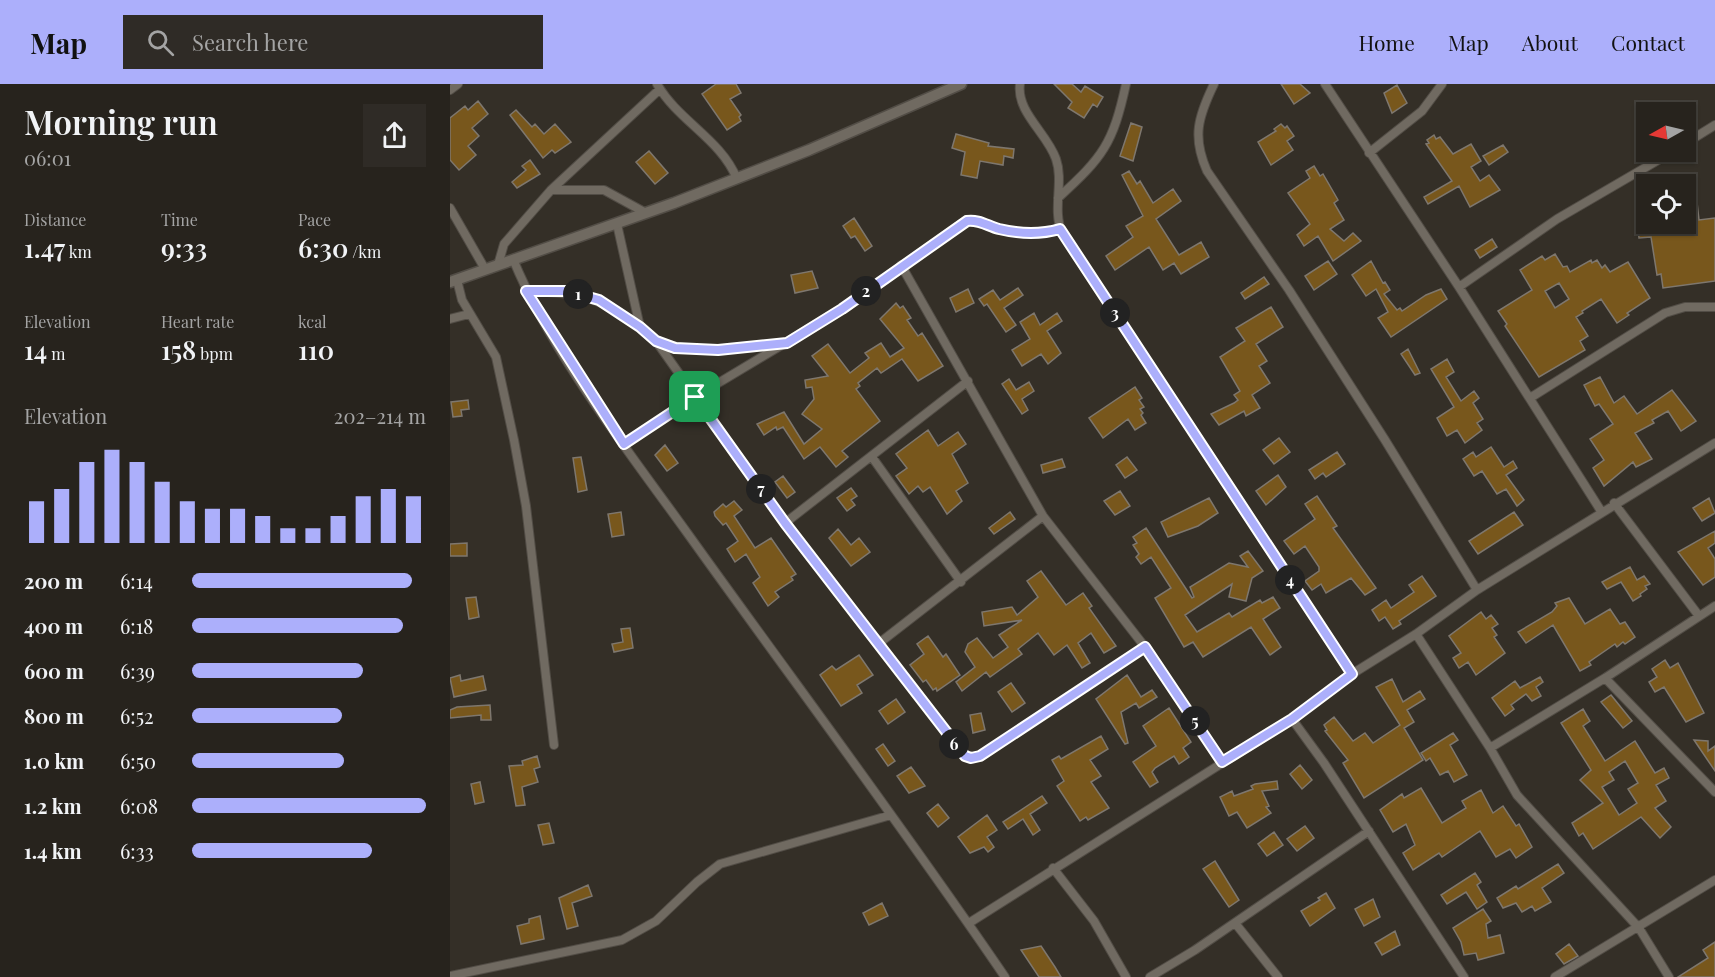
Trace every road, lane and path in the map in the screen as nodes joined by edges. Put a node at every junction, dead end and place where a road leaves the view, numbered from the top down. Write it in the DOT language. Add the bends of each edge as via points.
graph roads {
  1 [pos="458,84"];
  2 [pos="961,84"];
  3 [pos="1020,84"];
  4 [pos="1126,84"];
  5 [pos="1214,84"];
  6 [pos="1325,84"];
  7 [pos="1442,84"];
  8 [pos="658,87"];
  9 [pos="450,90"];
  10 [pos="1715,125"];
  11 [pos="1696,137"];
  12 [pos="1369,153"];
  13 [pos="1655,162"];
  14 [pos="736,179"];
  15 [pos="551,190"];
  16 [pos="1058,198"];
  17 [pos="450,208"];
  18 [pos="646,213"];
  19 [pos="617,224"];
  20 [pos="1060,229"];
  21 [pos="513,259"];
  22 [pos="498,265"];
  23 [pos="901,266"];
  24 [pos="486,269"];
  25 [pos="453,281"];
  26 [pos="1459,287"];
  27 [pos="526,291"];
  28 [pos="1715,307"];
  29 [pos="470,314"];
  30 [pos="450,319"];
  31 [pos="640,327"];
  32 [pos="656,341"];
  33 [pos="787,343"];
  34 [pos="968,381"];
  35 [pos="695,397"];
  36 [pos="1530,398"];
  37 [pos="1715,443"];
  38 [pos="624,444"];
  39 [pos="872,457"];
  40 [pos="1614,503"];
  41 [pos="1601,511"];
  42 [pos="1043,516"];
  43 [pos="785,523"];
  44 [pos="961,582"];
  45 [pos="1477,590"];
  46 [pos="1715,606"];
  47 [pos="1699,616"];
  48 [pos="1416,634"];
  49 [pos="878,644"];
  50 [pos="1145,647"];
  51 [pos="1352,674"];
  52 [pos="1605,678"];
  53 [pos="1292,719"];
  54 [pos="554,745"];
  55 [pos="1490,748"];
  56 [pos="1222,762"];
  57 [pos="1714,789"];
  58 [pos="891,815"];
  59 [pos="1369,831"];
  60 [pos="1053,868"];
  61 [pos="1715,880"];
  62 [pos="969,923"];
  63 [pos="1235,923"];
  64 [pos="1639,928"];
  65 [pos="450,976"];
  66 [pos="1005,977"];
  67 [pos="1126,977"];
  68 [pos="1150,977"];
  69 [pos="1278,977"];
  70 [pos="1464,977"];
  71 [pos="1555,977"];
  72 [pos="1669,977"];
  1 -- 9 [label="street"];
  2 -- 14 [label="street"];
  3 -- 16 [label="street" via="1024,108 1055,156"];
  4 -- 16 [label="street" via="1107,147"];
  5 -- 45 [label="street" via="1197,137 1208,171 1379,430"];
  6 -- 12 [label="street"];
  7 -- 12 [label="street" via="1422,111"];
  8 -- 14 [label="street" via="689,124 721,151"];
  8 -- 15 [label="street"];
  10 -- 11 [label="street"];
  12 -- 26 [label="street"];
  13 -- 26 [label="street" via="1557,219"];
  14 -- 18 [label="street"];
  15 -- 18 [label="street" via="604,190"];
  15 -- 22 [label="street" via="504,244"];
  16 -- 20 [label="street"];
  17 -- 24 [label="street"];
  18 -- 19 [label="street"];
  19 -- 21 [label="street"];
  19 -- 31 [label="street"];
  20 -- 23 [label="street" via="1023,234 970,220"];
  20 -- 51 [label="street"];
  21 -- 22 [label="street"];
  21 -- 27 [label="street"];
  22 -- 24 [label="street"];
  23 -- 33 [label="street"];
  23 -- 34 [label="street"];
  24 -- 25 [label="street"];
  25 -- 29 [label="street"];
  26 -- 36 [label="street"];
  27 -- 31 [label="street" via="567,291 599,300"];
  27 -- 38 [label="street"];
  28 -- 36 [label="street" via="1685,307 1665,313"];
  29 -- 30 [label="street"];
  29 -- 54 [label="street" via="496,357 514,440 526,506"];
  31 -- 32 [label="street"];
  32 -- 33 [label="street" via="709,351"];
  32 -- 35 [label="street"];
  33 -- 35 [label="street"];
  34 -- 39 [label="street"];
  34 -- 42 [label="street"];
  35 -- 38 [label="street"];
  35 -- 43 [label="street"];
  36 -- 41 [label="street"];
  37 -- 40 [label="street"];
  38 -- 58 [label="street"];
  39 -- 43 [label="street"];
  39 -- 44 [label="street"];
  40 -- 41 [label="street"];
  40 -- 47 [label="street"];
  41 -- 45 [label="street"];
  42 -- 44 [label="street"];
  42 -- 50 [label="street"];
  43 -- 49 [label="street"];
  44 -- 49 [label="street"];
  45 -- 48 [label="street"];
  46 -- 47 [label="street"];
  47 -- 52 [label="street"];
  48 -- 51 [label="street"];
  48 -- 55 [label="street"];
  49 -- 50 [label="street" via="962,754 971,758 980,756"];
  50 -- 56 [label="street"];
  51 -- 53 [label="street"];
  52 -- 55 [label="street"];
  52 -- 57 [label="street"];
  53 -- 56 [label="street"];
  53 -- 59 [label="street"];
  55 -- 64 [label="street" via="1525,805"];
  56 -- 60 [label="street"];
  58 -- 62 [label="street"];
  58 -- 65 [label="street" via="720,864 657,921 622,940"];
  59 -- 63 [label="street"];
  59 -- 70 [label="street"];
  60 -- 62 [label="street"];
  60 -- 67 [label="street" via="1094,921"];
  61 -- 64 [label="street"];
  62 -- 66 [label="street"];
  63 -- 68 [label="street"];
  63 -- 69 [label="street"];
  64 -- 71 [label="street"];
  64 -- 72 [label="street"];
}
